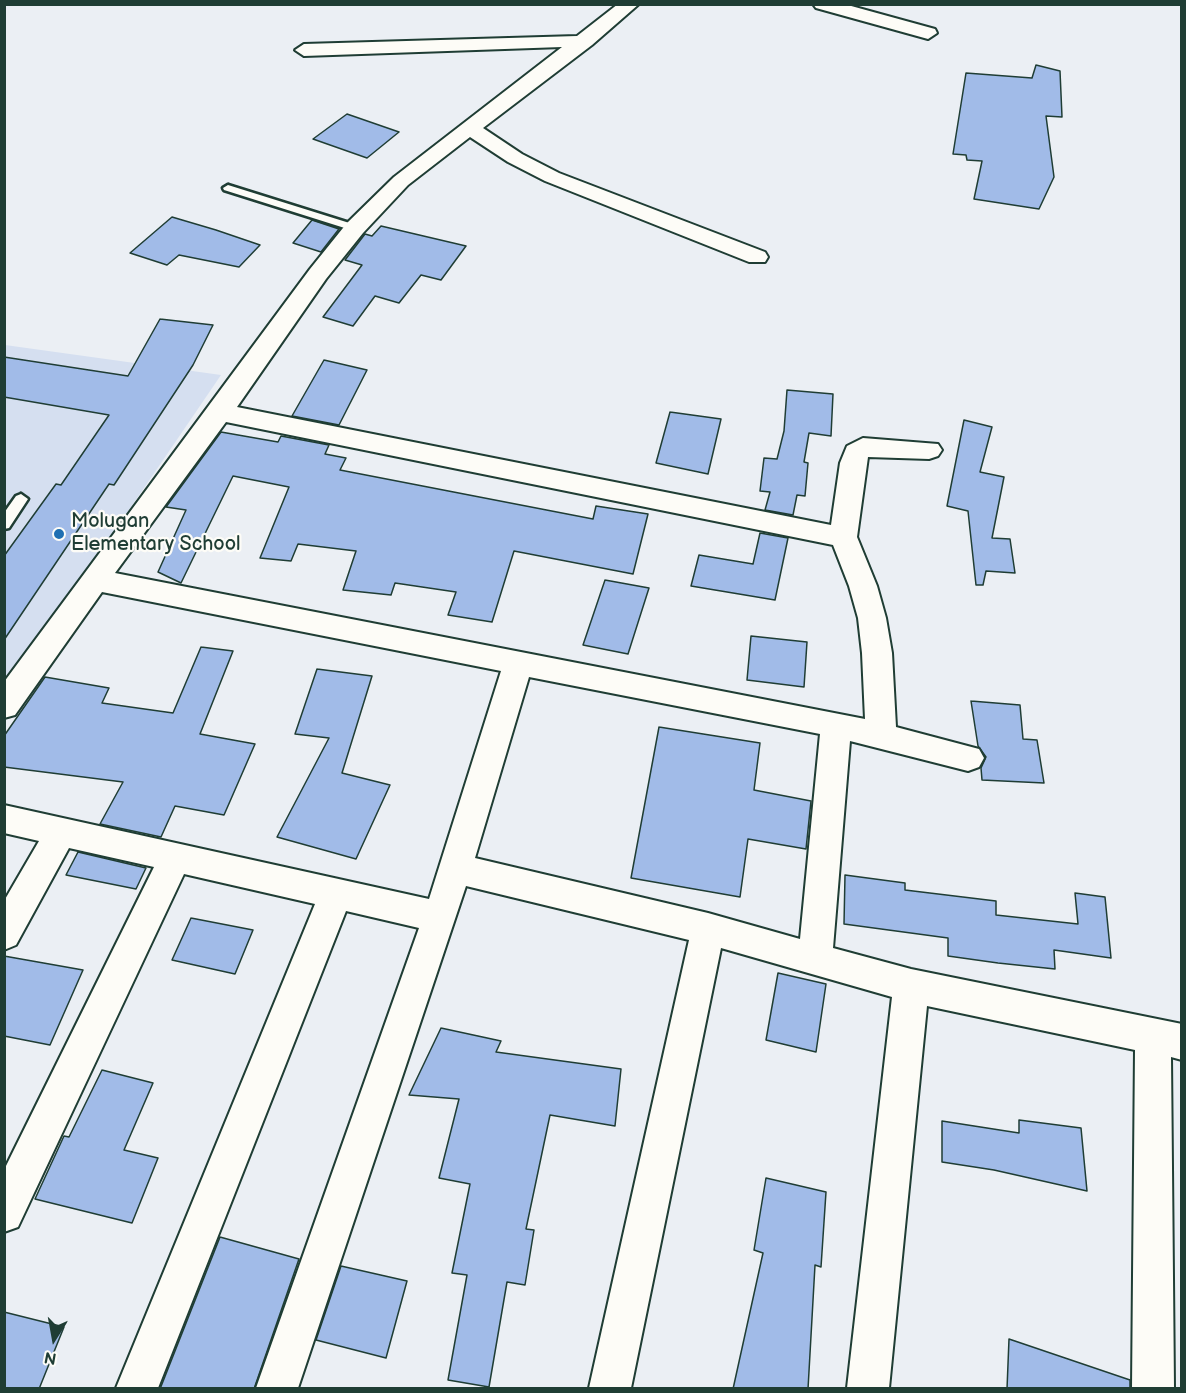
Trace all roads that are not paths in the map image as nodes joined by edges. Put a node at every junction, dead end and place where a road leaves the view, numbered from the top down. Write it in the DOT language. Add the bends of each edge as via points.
graph roads {
  1 [pos="630,4"];
  2 [pos="822,4"];
  3 [pos="928,33"];
  4 [pos="585,41"];
  5 [pos="304,50"];
  6 [pos="468,127"];
  7 [pos="228,188"];
  8 [pos="355,228"];
  9 [pos="757,257"];
  10 [pos="220,412"];
  11 [pos="929,450"];
  12 [pos="21,499"];
  13 [pos="4,524"];
  14 [pos="843,537"];
  15 [pos="95,579"];
  16 [pos="519,662"];
  17 [pos="4,706"];
  18 [pos="836,725"];
  19 [pos="881,736"];
  20 [pos="968,758"];
  21 [pos="4,819"];
  22 [pos="61,832"];
  23 [pos="176,856"];
  24 [pos="456,869"];
  25 [pos="336,893"];
  26 [pos="440,917"];
  27 [pos="708,929"];
  28 [pos="4,934"];
  29 [pos="815,957"];
  30 [pos="911,986"];
  31 [pos="1167,1039"];
  32 [pos="4,1213"];
  33 [pos="137,1389"];
  34 [pos="277,1389"];
  35 [pos="610,1389"];
  36 [pos="868,1389"];
  37 [pos="1154,1389"];
  1 -- 4 [label="street"];
  2 -- 3 [label="street"];
  4 -- 5 [label="street"];
  4 -- 6 [label="street"];
  6 -- 8 [label="street" via="401,181"];
  6 -- 9 [label="street" via="552,177"];
  7 -- 8 [label="lane"];
  8 -- 10 [label="street"];
  10 -- 14 [label="street"];
  10 -- 15 [label="street"];
  11 -- 14 [label="street" via="874,446 856,452"];
  12 -- 13 [label="lane"];
  14 -- 19 [label="street" via="872,618"];
  15 -- 16 [label="street"];
  15 -- 17 [label="street"];
  16 -- 18 [label="street"];
  16 -- 24 [label="street"];
  18 -- 19 [label="street"];
  18 -- 29 [label="street"];
  19 -- 20 [label="street"];
  21 -- 22 [label="street"];
  22 -- 23 [label="street"];
  22 -- 28 [label="street"];
  23 -- 25 [label="street"];
  23 -- 32 [label="street"];
  24 -- 26 [label="street"];
  24 -- 27 [label="street"];
  25 -- 26 [label="street"];
  25 -- 33 [label="street"];
  26 -- 34 [label="street"];
  27 -- 29 [label="street"];
  27 -- 35 [label="street"];
  29 -- 30 [label="street"];
  30 -- 31 [label="street"];
  30 -- 36 [label="street"];
  31 -- 37 [label="street"];
}
